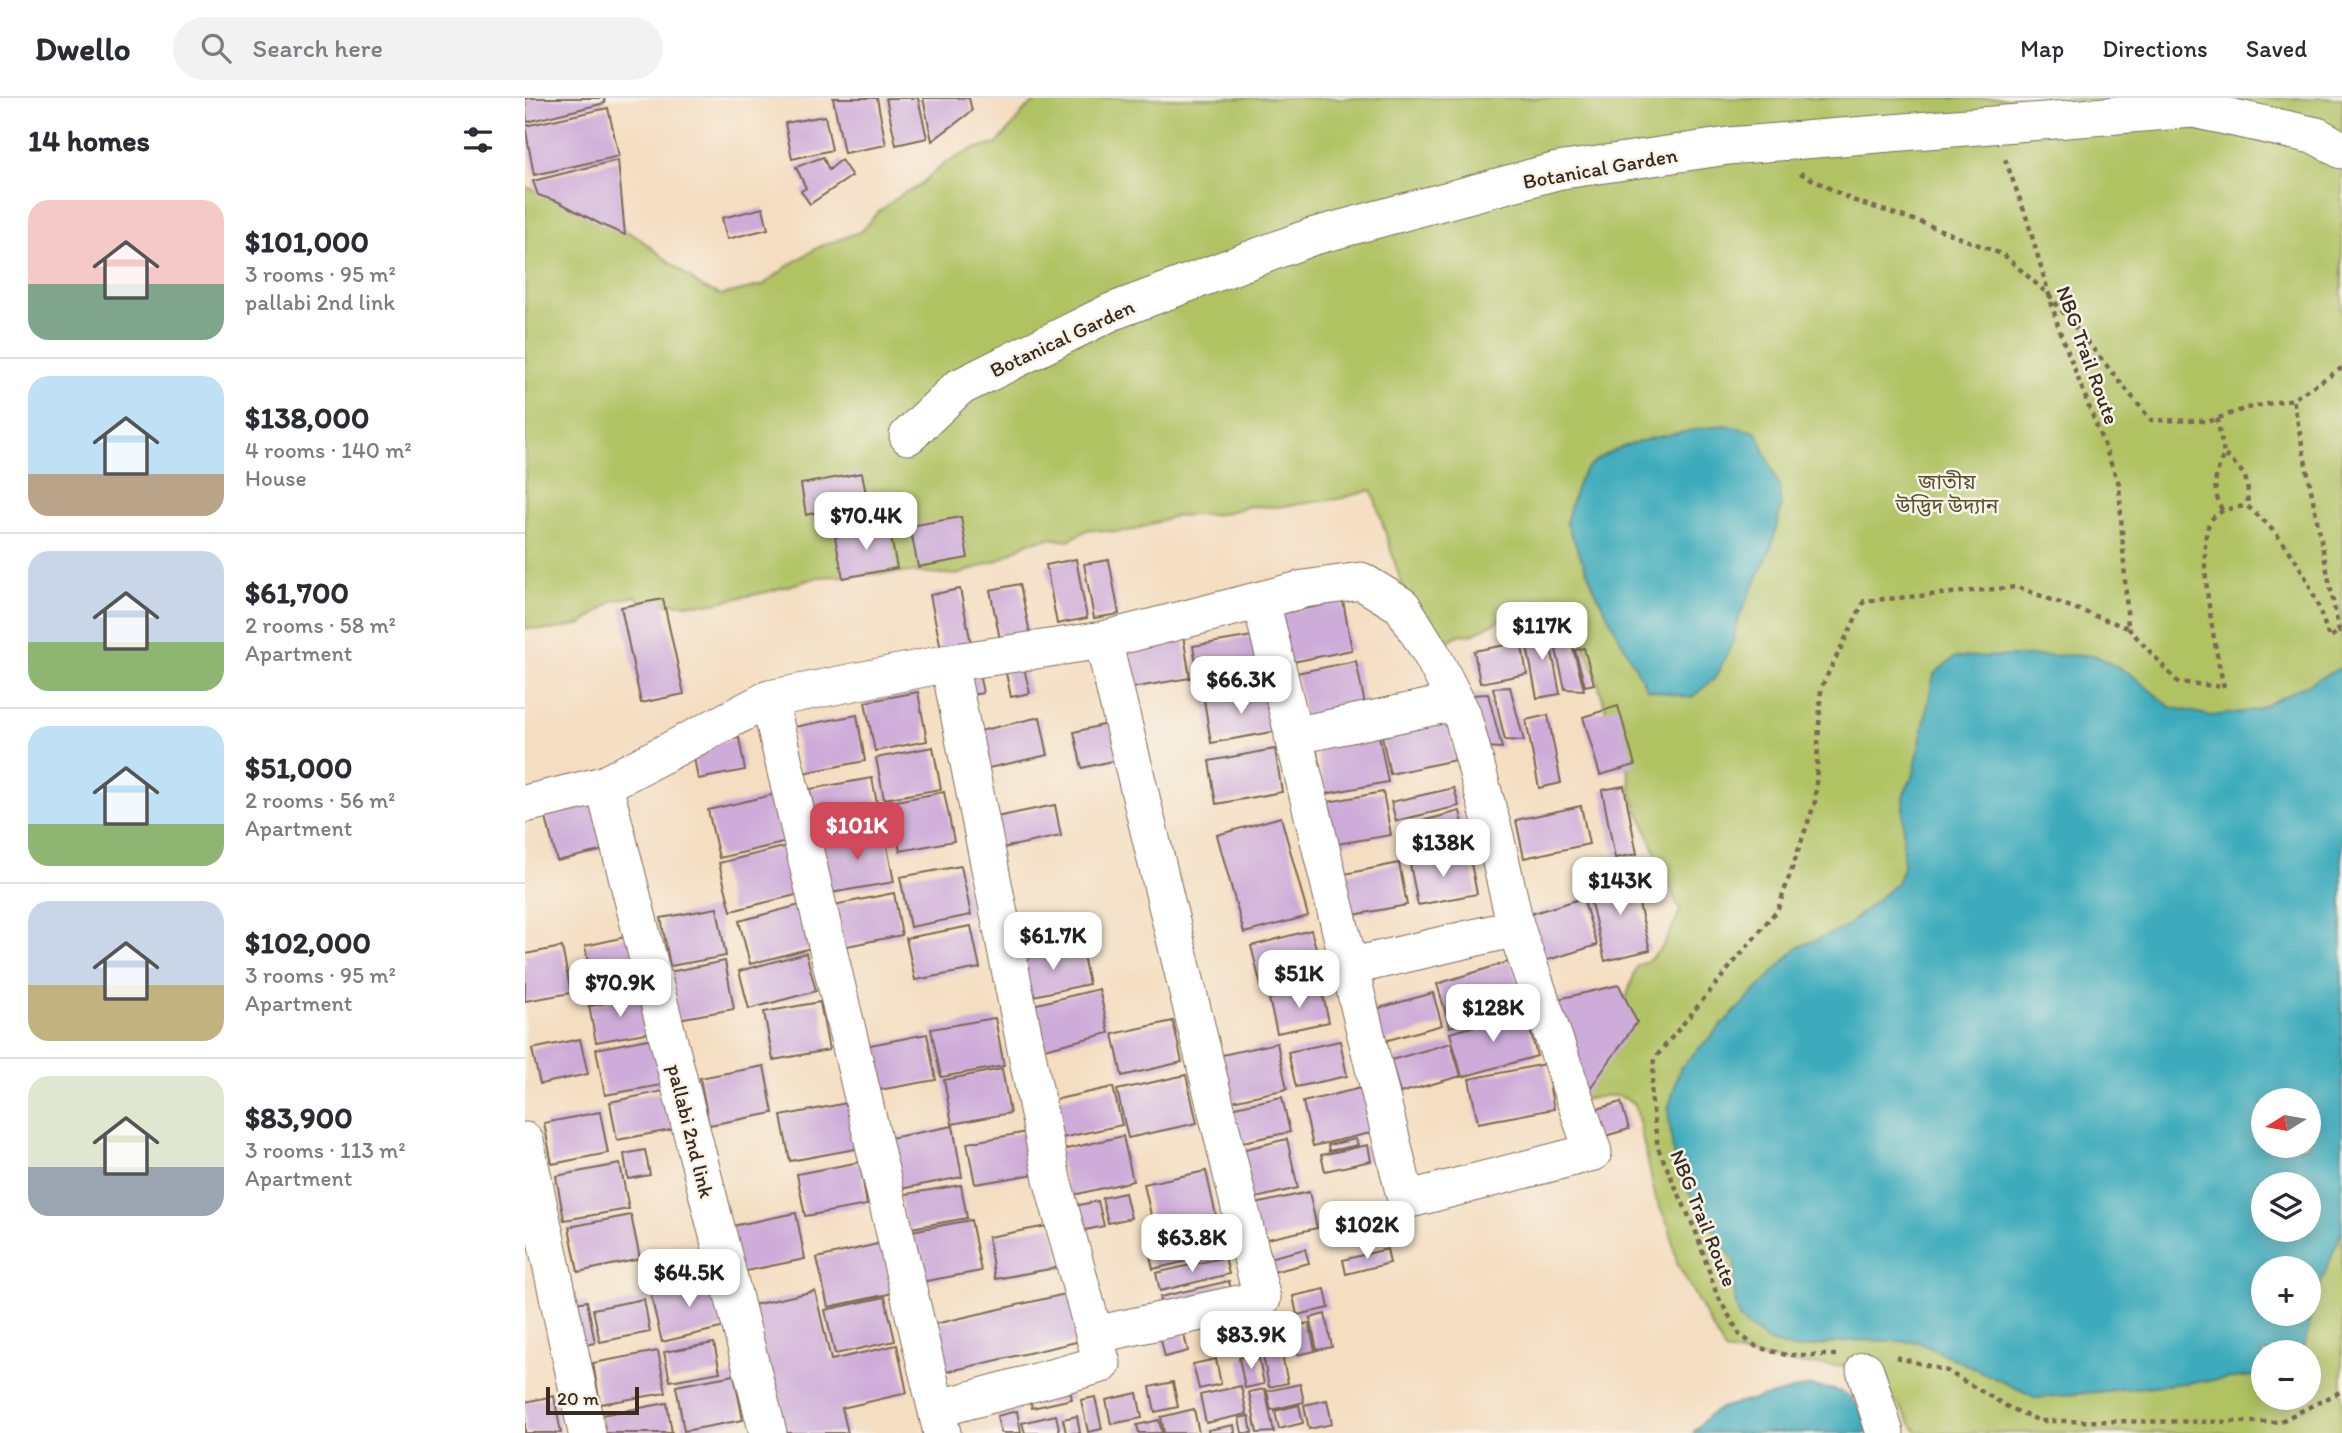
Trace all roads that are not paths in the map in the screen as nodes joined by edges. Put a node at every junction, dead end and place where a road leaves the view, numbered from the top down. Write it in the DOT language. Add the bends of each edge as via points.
graph roads {
  1 [pos="2342,150"];
  2 [pos="908,436"];
  3 [pos="1261,601"];
  4 [pos="1103,640"];
  5 [pos="949,663"];
  6 [pos="769,699"];
  7 [pos="1455,702"];
  8 [pos="1293,736"];
  9 [pos="604,785"];
  10 [pos="525,804"];
  11 [pos="1516,928"];
  12 [pos="1349,967"];
  13 [pos="525,1141"];
  14 [pos="1094,1335"];
  15 [pos="1867,1360"];
  16 [pos="940,1421"];
  17 [pos="587,1433"];
  18 [pos="768,1433"];
  19 [pos="1885,1433"];
  1 -- 2 [label="street, Botanical Garden" via="2317,136 2193,109 1728,146 1557,171 1311,237 1111,312 958,388"];
  3 -- 4 [label="street"];
  3 -- 7 [label="street" via="1304,589 1361,582 1402,606"];
  3 -- 8 [label="street"];
  4 -- 5 [label="street"];
  4 -- 14 [label="street" via="1262,1299"];
  5 -- 6 [label="street"];
  5 -- 14 [label="street" via="1052,1180"];
  6 -- 9 [label="street"];
  6 -- 16 [label="street"];
  7 -- 8 [label="street"];
  7 -- 11 [label="street" via="1495,836"];
  8 -- 12 [label="street"];
  9 -- 10 [label="street"];
  9 -- 18 [label="street, pallabi 2nd link"];
  11 -- 12 [label="street"];
  11 -- 12 [label="street" via="1593,1152 1406,1200"];
  13 -- 17 [label="street"];
  14 -- 16 [label="street" via="1102,1364"];
  15 -- 19 [label="street"];
}
